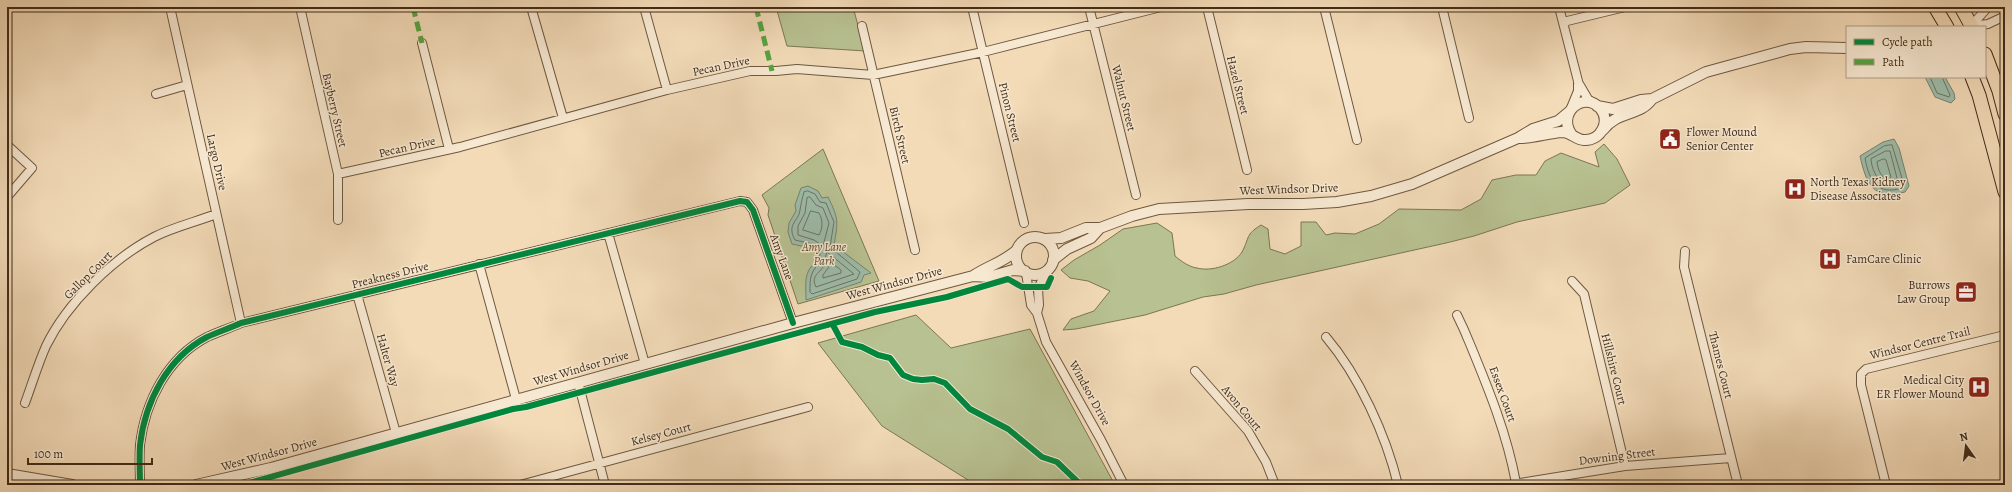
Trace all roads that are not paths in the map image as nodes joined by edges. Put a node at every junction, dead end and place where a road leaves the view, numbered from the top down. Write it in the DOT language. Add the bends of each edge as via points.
graph roads {
  1 [pos="170,7"];
  2 [pos="300,7"];
  3 [pos="531,7"];
  4 [pos="644,7"];
  5 [pos="972,7"];
  6 [pos="1089,7"];
  7 [pos="1160,7"];
  8 [pos="1207,7"];
  9 [pos="1324,7"];
  10 [pos="1442,7"];
  11 [pos="1559,7"];
  12 [pos="1625,7"];
  13 [pos="1935,7"];
  14 [pos="1961,7"];
  15 [pos="1988,7"];
  16 [pos="2005,16"];
  17 [pos="1563,22"];
  18 [pos="1094,24"];
  19 [pos="862,26"];
  20 [pos="1946,26"];
  21 [pos="1970,26"];
  22 [pos="1971,26"];
  23 [pos="1976,26"];
  24 [pos="422,43"];
  25 [pos="1846,48"];
  26 [pos="983,52"];
  27 [pos="1986,57"];
  28 [pos="874,75"];
  29 [pos="1972,78"];
  30 [pos="1578,81"];
  31 [pos="187,85"];
  32 [pos="667,90"];
  33 [pos="156,94"];
  34 [pos="1652,99"];
  35 [pos="1596,106"];
  36 [pos="1570,110"];
  37 [pos="2005,114"];
  38 [pos="564,118"];
  39 [pos="1469,118"];
  40 [pos="1602,130"];
  41 [pos="1572,135"];
  42 [pos="1518,138"];
  43 [pos="1357,140"];
  44 [pos="7,146"];
  45 [pos="449,150"];
  46 [pos="1247,170"];
  47 [pos="338,174"];
  48 [pos="2005,192"];
  49 [pos="1136,195"];
  50 [pos="7,197"];
  51 [pos="746,202"];
  52 [pos="216,214"];
  53 [pos="338,220"];
  54 [pos="1024,223"];
  55 [pos="1100,228"];
  56 [pos="608,233"];
  57 [pos="1045,239"];
  58 [pos="915,250"];
  59 [pos="1017,250"];
  60 [pos="1685,251"];
  61 [pos="1053,260"];
  62 [pos="479,264"];
  63 [pos="1046,271"];
  64 [pos="1026,272"];
  65 [pos="973,276"];
  66 [pos="1572,281"];
  67 [pos="357,294"];
  68 [pos="1037,313"];
  69 [pos="1458,315"];
  70 [pos="241,323"];
  71 [pos="793,323"];
  72 [pos="2005,335"];
  73 [pos="1326,337"];
  74 [pos="645,364"];
  75 [pos="1195,371"];
  76 [pos="578,382"];
  77 [pos="516,399"];
  78 [pos="25,402"];
  79 [pos="808,407"];
  80 [pos="396,433"];
  81 [pos="1731,458"];
  82 [pos="599,463"];
  83 [pos="1625,466"];
  84 [pos="7,474"];
  85 [pos="1516,483"];
  86 [pos="72,485"];
  87 [pos="140,485"];
  88 [pos="196,485"];
  89 [pos="520,485"];
  90 [pos="606,485"];
  91 [pos="1124,485"];
  92 [pos="1275,485"];
  93 [pos="1398,485"];
  94 [pos="1507,485"];
  95 [pos="1738,485"];
  96 [pos="1886,485"];
  1 -- 31 [label="street, Largo Drive"];
  2 -- 47 [label="street, Bayberry Street"];
  3 -- 38 [label="street"];
  4 -- 32 [label="street"];
  5 -- 26 [label="street, Pinon Street"];
  6 -- 18 [label="street, Walnut Street"];
  7 -- 18 [label="street, Pecan Drive"];
  8 -- 46 [label="street, Hazel Street"];
  9 -- 43 [label="street"];
  10 -- 39 [label="street"];
  11 -- 17 [label="street"];
  12 -- 17 [label="street"];
  13 -- 20 [label="main road"];
  14 -- 21 [label="main road"];
  15 -- 22 [label="street"];
  16 -- 23 [label="street" via="1988,24"];
  17 -- 30 [label="street"];
  18 -- 26 [label="street, Pecan Drive"];
  18 -- 49 [label="street, Walnut Street"];
  19 -- 28 [label="street, Birch Street"];
  24 -- 45 [label="street"];
  25 -- 34 [label="street, West Windsor Drive" via="1790,49 1727,65 1706,72"];
  26 -- 28 [label="street, Pecan Drive"];
  26 -- 54 [label="street, Pinon Street"];
  27 -- 37 [label="main road"];
  28 -- 32 [label="street, Pecan Drive" via="797,69 758,70"];
  28 -- 58 [label="street, Birch Street"];
  29 -- 48 [label="main road"];
  30 -- 35 [label="street" via="1588,99"];
  30 -- 36 [label="street" via="1577,97"];
  31 -- 33 [label="street"];
  31 -- 52 [label="street, Largo Drive"];
  32 -- 38 [label="street, Pecan Drive"];
  34 -- 35 [label="street, West Windsor Drive" via="1613,109"];
  34 -- 40 [label="street, West Windsor Drive" via="1646,107 1616,118"];
  35 -- 36 [label="street, West Windsor Drive" via="1585,102"];
  35 -- 40 [label="street" via="1605,119"];
  36 -- 41 [label="street" via="1566,119"];
  36 -- 42 [label="street, West Windsor Drive" via="1558,122 1533,129"];
  38 -- 45 [label="street, Pecan Drive"];
  40 -- 41 [label="street, West Windsor Drive" via="1588,140"];
  41 -- 42 [label="street, West Windsor Drive" via="1563,132 1536,138"];
  42 -- 55 [label="street, West Windsor Drive" via="1412,184 1371,196 1337,202 1159,209"];
  44 -- 50 [label="street" via="32,168"];
  45 -- 47 [label="street, Pecan Drive"];
  47 -- 53 [label="street, Bayberry Street"];
  51 -- 56 [label="street, Preakness Drive" via="732,202"];
  51 -- 71 [label="street, Amy Lane" via="753,210"];
  52 -- 70 [label="street, Largo Drive"];
  52 -- 78 [label="street, Gallop Court" via="155,237 125,255 96,281 56,329 46,346"];
  55 -- 57 [label="street, West Windsor Drive" via="1086,228 1061,238"];
  55 -- 61 [label="street, West Windsor Drive" via="1091,238 1066,249"];
  56 -- 62 [label="street, Preakness Drive"];
  56 -- 74 [label="street"];
  57 -- 59 [label="street, West Windsor Drive" via="1028,238"];
  57 -- 61 [label="street" via="1053,250"];
  59 -- 64 [label="street" via="1017,260"];
  59 -- 65 [label="street, West Windsor Drive" via="1008,259"];
  60 -- 81 [label="street, Thames Court" via="1684,266"];
  61 -- 63 [label="street, West Windsor Drive"];
  62 -- 67 [label="street, Preakness Drive"];
  62 -- 77 [label="street"];
  63 -- 64 [label="street, West Windsor Drive" via="1038,274"];
  63 -- 68 [label="street, Windsor Drive" via="1038,289"];
  64 -- 65 [label="street, West Windsor Drive" via="1013,270 989,277"];
  64 -- 68 [label="street, Windsor Drive" via="1031,305"];
  65 -- 71 [label="street, West Windsor Drive"];
  66 -- 83 [label="street, Hillshire Court" via="1584,294"];
  67 -- 70 [label="street, Preakness Drive"];
  67 -- 80 [label="street, Halter Way"];
  68 -- 91 [label="street, Windsor Drive" via="1046,342"];
  69 -- 85 [label="street, Essex Court" via="1498,413"];
  70 -- 87 [label="street, Preakness Drive" via="206,338 190,349 172,366 155,391 147,412 140,445"];
  71 -- 74 [label="street, West Windsor Drive"];
  72 -- 96 [label="street, Windsor Centre Trail" via="1866,369 1861,374 1861,385"];
  73 -- 93 [label="street" via="1337,350 1374,415"];
  74 -- 76 [label="street, West Windsor Drive"];
  75 -- 92 [label="street, Avon Court" via="1248,431 1266,462"];
  76 -- 77 [label="street, West Windsor Drive"];
  76 -- 82 [label="street"];
  77 -- 80 [label="street, West Windsor Drive"];
  79 -- 82 [label="street, Kelsey Court"];
  80 -- 88 [label="street, West Windsor Drive" via="242,476"];
  81 -- 83 [label="street, Downing Street"];
  81 -- 95 [label="street, Thames Court"];
  82 -- 89 [label="street, Kelsey Court"];
  82 -- 90 [label="street"];
  83 -- 85 [label="street, Downing Street"];
  84 -- 86 [label="street"];
  85 -- 94 [label="street, Downing Street"];
}
